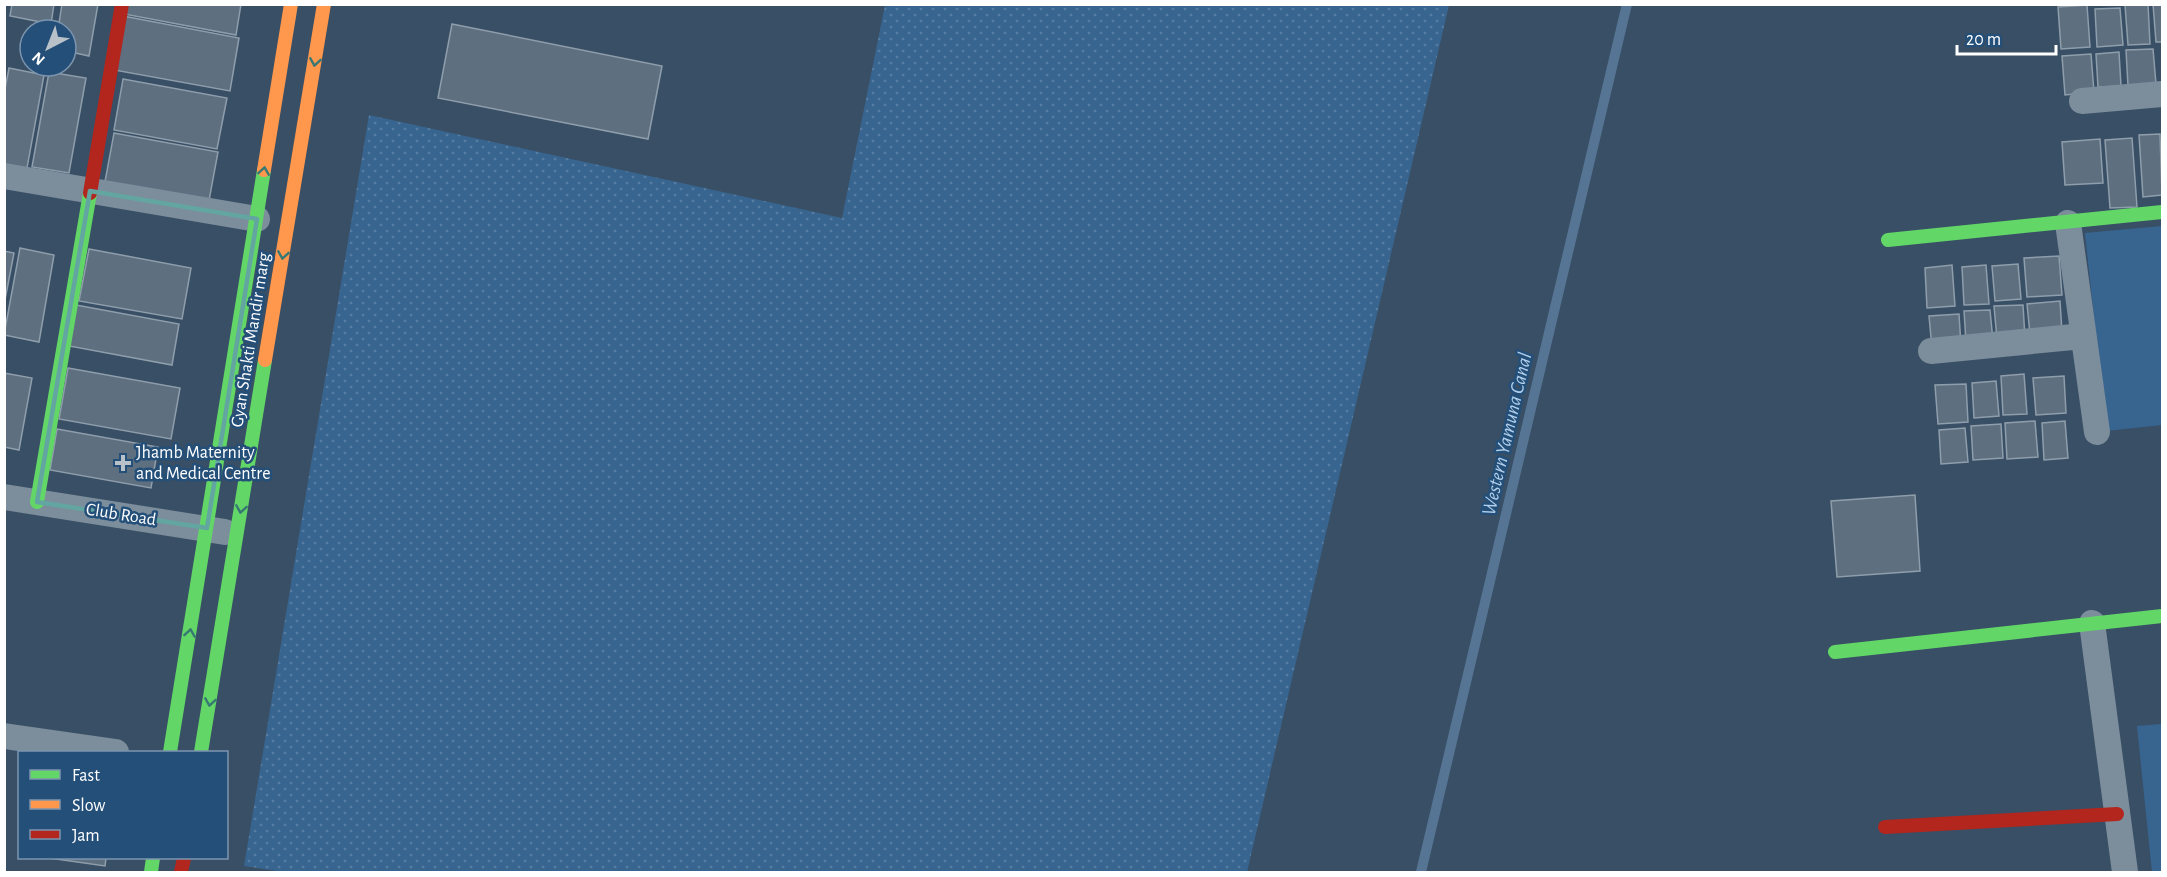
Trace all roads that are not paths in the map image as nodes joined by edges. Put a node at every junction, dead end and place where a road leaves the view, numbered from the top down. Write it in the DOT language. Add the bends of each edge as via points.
graph roads {
  1 [pos="122,4"];
  2 [pos="291,4"];
  3 [pos="324,4"];
  4 [pos="2163,94"];
  5 [pos="2082,101"];
  6 [pos="4,176"];
  7 [pos="90,191"];
  8 [pos="2163,212"];
  9 [pos="257,219"];
  10 [pos="2068,223"];
  11 [pos="1888,240"];
  12 [pos="2083,336"];
  13 [pos="1931,351"];
  14 [pos="2097,432"];
  15 [pos="4,497"];
  16 [pos="37,502"];
  17 [pos="207,528"];
  18 [pos="237,534"];
  19 [pos="2163,615"];
  20 [pos="2092,623"];
  21 [pos="1835,652"];
  22 [pos="4,736"];
  23 [pos="103,751"];
  24 [pos="171,751"];
  25 [pos="201,751"];
  26 [pos="2117,814"];
  27 [pos="1885,826"];
  28 [pos="2125,873"];
  1 -- 7 [label="street"];
  9 -- 2 [label="street, Gyan Shakti Mandir marg, one-way"];
  3 -- 18 [label="street, Gyan Shakti Mandir marg, one-way"];
  4 -- 5 [label="street"];
  6 -- 7 [label="street"];
  7 -- 9 [label="street"];
  7 -- 16 [label="street"];
  8 -- 10 [label="street"];
  9 -- 17 [label="street, Gyan Shakti Mandir marg"];
  10 -- 11 [label="street"];
  10 -- 12 [label="street"];
  12 -- 13 [label="street"];
  12 -- 14 [label="street"];
  15 -- 16 [label="street, Club Road"];
  16 -- 17 [label="street, Club Road"];
  17 -- 18 [label="street, Club Road"];
  24 -- 17 [label="street, Gyan Shakti Mandir marg, one-way"];
  18 -- 25 [label="street, Gyan Shakti Mandir marg, one-way"];
  19 -- 20 [label="street"];
  20 -- 21 [label="street"];
  20 -- 26 [label="street"];
  22 -- 23 [label="street"];
  26 -- 27 [label="street"];
  26 -- 28 [label="street"];
}
